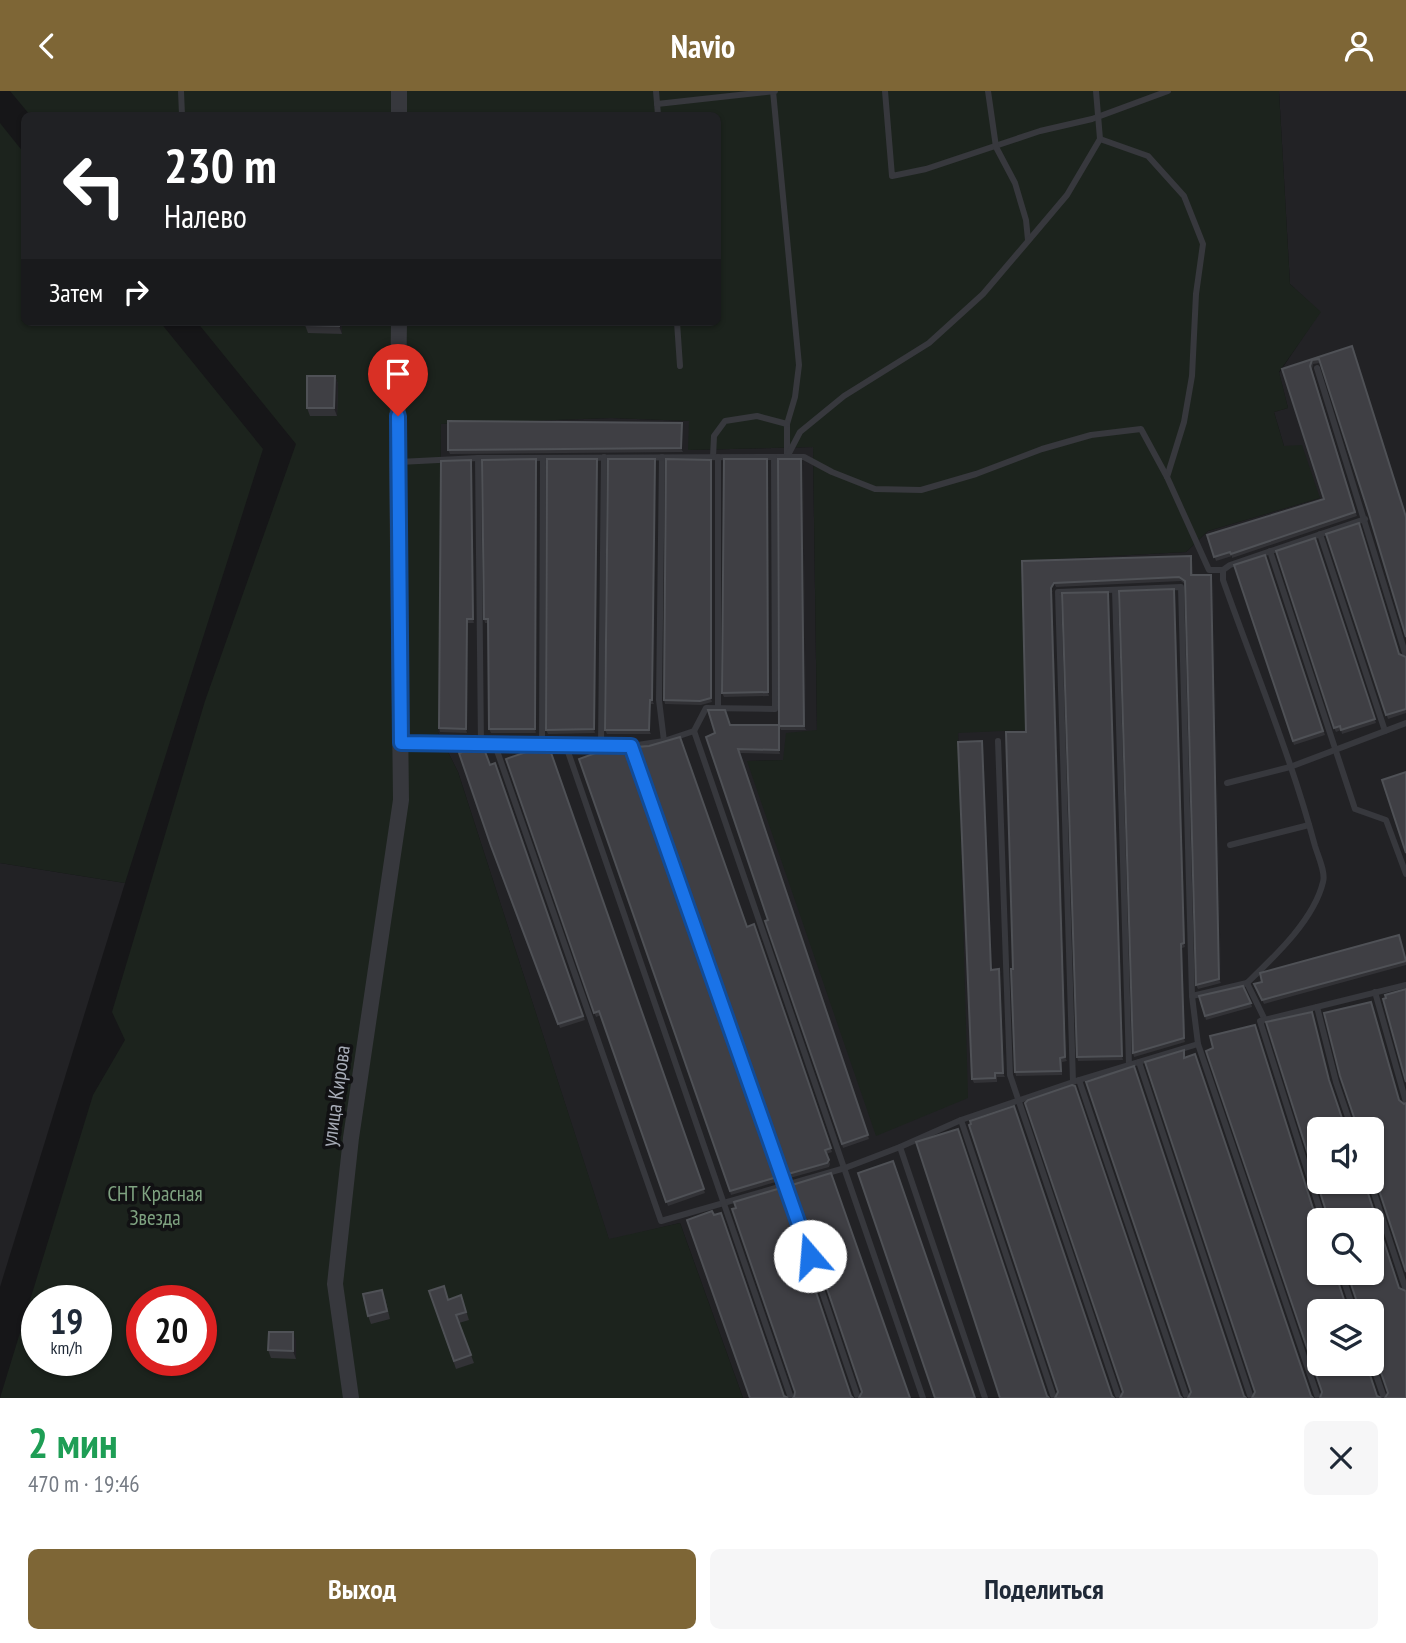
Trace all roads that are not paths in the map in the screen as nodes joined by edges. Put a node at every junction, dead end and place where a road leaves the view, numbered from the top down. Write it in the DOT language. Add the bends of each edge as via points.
graph roads {
  1 [pos="181,91"];
  2 [pos="399,91"];
  3 [pos="656,91"];
  4 [pos="774,91"];
  5 [pos="885,91"];
  6 [pos="988,91"];
  7 [pos="1096,91"];
  8 [pos="1168,91"];
  9 [pos="657,104"];
  10 [pos="182,112"];
  11 [pos="399,112"];
  12 [pos="658,112"];
  13 [pos="1098,117"];
  14 [pos="1100,139"];
  15 [pos="996,147"];
  16 [pos="1028,240"];
  17 [pos="399,326"];
  18 [pos="677,326"];
  19 [pos="680,366"];
  20 [pos="1317,367"];
  21 [pos="787,424"];
  22 [pos="604,457"];
  23 [pos="662,457"];
  24 [pos="715,457"];
  25 [pos="774,457"];
  26 [pos="787,457"];
  27 [pos="478,458"];
  28 [pos="543,458"];
  29 [pos="397,463"];
  30 [pos="1167,477"];
  31 [pos="1365,520"];
  32 [pos="1320,534"];
  33 [pos="1270,551"];
  34 [pos="1223,570"];
  35 [pos="1115,590"];
  36 [pos="1406,656"];
  37 [pos="718,709"];
  38 [pos="1406,723"];
  39 [pos="694,731"];
  40 [pos="1385,731"];
  41 [pos="664,741"];
  42 [pos="998,741"];
  43 [pos="401,743"];
  44 [pos="601,744"];
  45 [pos="481,745"];
  46 [pos="495,745"];
  47 [pos="542,745"];
  48 [pos="566,745"];
  49 [pos="631,746"];
  50 [pos="1336,751"];
  51 [pos="1290,767"];
  52 [pos="1227,783"];
  53 [pos="1309,825"];
  54 [pos="1230,845"];
  55 [pos="1406,874"];
  56 [pos="1247,983"];
  57 [pos="1406,985"];
  58 [pos="1375,992"];
  59 [pos="1192,996"];
  60 [pos="1317,1007"];
  61 [pos="1265,1020"];
  62 [pos="1198,1044"];
  63 [pos="1139,1062"];
  64 [pos="1129,1065"];
  65 [pos="1076,1081"];
  66 [pos="1018,1100"];
  67 [pos="1406,1102"];
  68 [pos="1348,1117"];
  69 [pos="961,1120"];
  70 [pos="900,1147"];
  71 [pos="845,1168"];
  72 [pos="786,1185"];
  73 [pos="1374,1194"];
  74 [pos="724,1202"];
  75 [pos="1319,1208"];
  76 [pos="1406,1290"];
  77 [pos="1376,1376"];
  78 [pos="351,1398"];
  79 [pos="791,1398"];
  80 [pos="858,1398"];
  81 [pos="923,1398"];
  82 [pos="985,1398"];
  83 [pos="1054,1398"];
  84 [pos="1119,1398"];
  85 [pos="1187,1398"];
  86 [pos="1251,1398"];
  87 [pos="1318,1398"];
  88 [pos="1384,1398"];
  1 -- 10 [label="lane"];
  2 -- 11 [label="street"];
  3 -- 9 [label="lane"];
  4 -- 9 [label="lane"];
  4 -- 21 [label="lane" via="799,365"];
  5 -- 15 [label="lane" via="892,176"];
  6 -- 15 [label="lane"];
  7 -- 13 [label="lane"];
  8 -- 13 [label="lane"];
  9 -- 12 [label="lane"];
  13 -- 14 [label="lane"];
  13 -- 15 [label="lane"];
  14 -- 16 [label="lane" via="1067,195"];
  14 -- 30 [label="lane" via="1148,156 1184,196 1203,243 1190,388"];
  15 -- 16 [label="lane" via="1015,183"];
  16 -- 26 [label="lane" via="983,294 929,343 844,396 800,432"];
  17 -- 29 [label="street, улица Кирова"];
  18 -- 19 [label="lane"];
  20 -- 31 [label="lane"];
  21 -- 24 [label="lane" via="757,416 725,421 714,436"];
  21 -- 26 [label="lane"];
  22 -- 23 [label="lane"];
  22 -- 28 [label="lane"];
  22 -- 44 [label="lane"];
  23 -- 24 [label="lane"];
  23 -- 41 [label="lane" via="659,700"];
  24 -- 25 [label="lane"];
  24 -- 37 [label="lane"];
  25 -- 26 [label="lane"];
  25 -- 37 [label="lane" via="775,709"];
  26 -- 30 [label="lane" via="804,457 875,489 920,490 1091,435 1141,429"];
  27 -- 28 [label="lane"];
  27 -- 29 [label="lane"];
  27 -- 45 [label="lane"];
  28 -- 47 [label="lane"];
  29 -- 43 [label="street, улица Кирова"];
  30 -- 34 [label="lane" via="1209,570"];
  31 -- 32 [label="lane"];
  31 -- 36 [label="lane"];
  32 -- 33 [label="lane"];
  32 -- 40 [label="lane"];
  33 -- 34 [label="lane"];
  33 -- 50 [label="lane"];
  34 -- 51 [label="lane"];
  35 -- 59 [label="lane" via="1181,587"];
  35 -- 64 [label="lane"];
  35 -- 65 [label="lane" via="1058,592"];
  37 -- 39 [label="lane" via="706,708"];
  38 -- 40 [label="lane"];
  39 -- 41 [label="lane"];
  39 -- 71 [label="lane"];
  40 -- 50 [label="lane"];
  41 -- 49 [label="lane"];
  42 -- 66 [label="lane" via="1010,1075"];
  43 -- 45 [label="lane"];
  43 -- 78 [label="street, улица Кирова" via="401,800 351,1138 335,1283"];
  44 -- 48 [label="lane"];
  44 -- 49 [label="lane"];
  45 -- 46 [label="lane"];
  46 -- 47 [label="lane"];
  46 -- 74 [label="lane" via="661,1221"];
  47 -- 48 [label="lane"];
  48 -- 74 [label="lane"];
  49 -- 72 [label="lane"];
  50 -- 51 [label="lane"];
  50 -- 55 [label="lane" via="1355,810 1386,820"];
  51 -- 52 [label="lane"];
  51 -- 53 [label="lane"];
  53 -- 54 [label="lane"];
  53 -- 56 [label="lane" via="1324,880 1308,915"];
  56 -- 59 [label="lane"];
  56 -- 61 [label="lane"];
  57 -- 58 [label="lane"];
  58 -- 60 [label="lane"];
  58 -- 67 [label="lane"];
  59 -- 62 [label="lane"];
  60 -- 61 [label="lane"];
  60 -- 68 [label="lane"];
  61 -- 75 [label="lane" via="1260,1021"];
  62 -- 63 [label="lane"];
  62 -- 87 [label="lane"];
  63 -- 64 [label="lane"];
  63 -- 86 [label="lane"];
  64 -- 65 [label="lane"];
  65 -- 66 [label="lane"];
  65 -- 85 [label="lane"];
  66 -- 69 [label="lane"];
  66 -- 84 [label="lane"];
  69 -- 70 [label="lane"];
  69 -- 83 [label="lane"];
  70 -- 71 [label="lane"];
  70 -- 82 [label="lane"];
  71 -- 72 [label="lane"];
  71 -- 81 [label="lane"];
  72 -- 74 [label="lane"];
  72 -- 80 [label="lane"];
  73 -- 76 [label="lane"];
  74 -- 79 [label="lane"];
  77 -- 88 [label="lane"];
}
